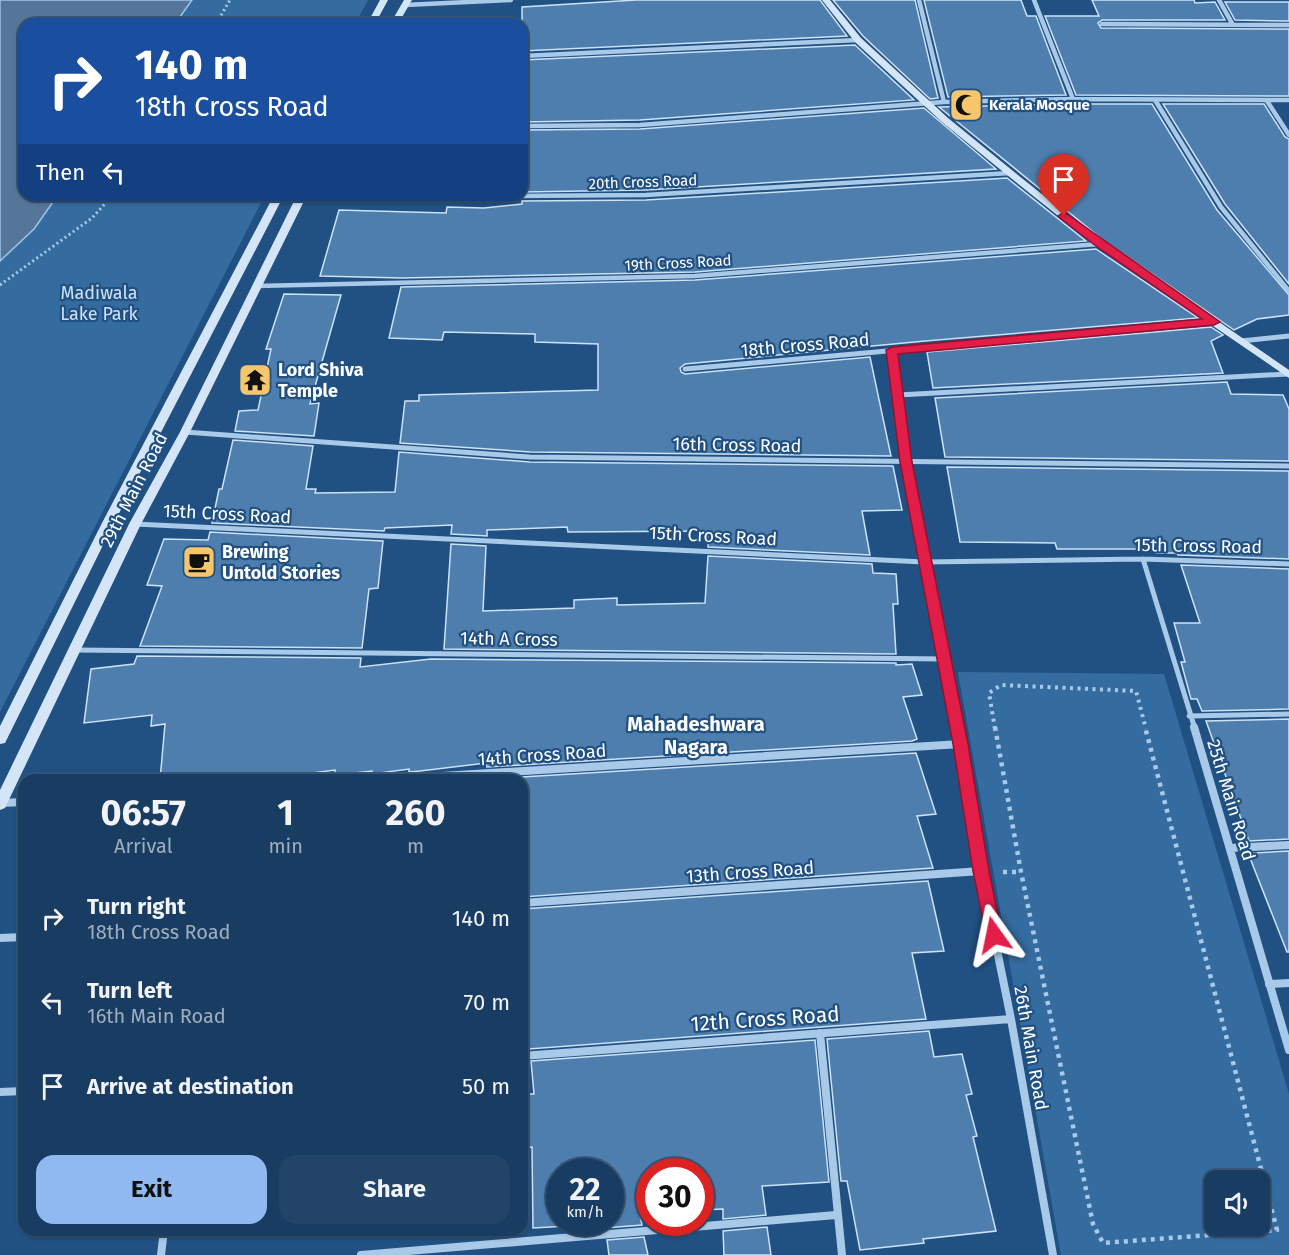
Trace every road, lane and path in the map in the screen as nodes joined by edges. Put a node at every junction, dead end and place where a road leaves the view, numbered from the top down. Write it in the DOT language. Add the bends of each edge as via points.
graph roads {
  1 [pos="230,0"];
  2 [pos="384,0"];
  3 [pos="511,0"];
  4 [pos="826,0"];
  5 [pos="919,0"];
  6 [pos="1034,0"];
  7 [pos="1219,0"];
  8 [pos="406,2"];
  9 [pos="220,18"];
  10 [pos="374,18"];
  11 [pos="397,18"];
  12 [pos="1102,24"];
  13 [pos="1233,25"];
  14 [pos="1289,25"];
  15 [pos="858,40"];
  16 [pos="528,56"];
  17 [pos="1073,99"];
  18 [pos="1155,100"];
  19 [pos="1289,100"];
  20 [pos="1267,101"];
  21 [pos="944,102"];
  22 [pos="927,103"];
  23 [pos="528,126"];
  24 [pos="1289,135"];
  25 [pos="1010,173"];
  26 [pos="528,196"];
  27 [pos="108,201"];
  28 [pos="276,201"];
  29 [pos="299,201"];
  30 [pos="1100,244"];
  31 [pos="0,285"];
  32 [pos="256,286"];
  33 [pos="1289,291"];
  34 [pos="1214,322"];
  35 [pos="1289,336"];
  36 [pos="1241,341"];
  37 [pos="892,350"];
  38 [pos="685,369"];
  39 [pos="1288,374"];
  40 [pos="898,395"];
  41 [pos="184,432"];
  42 [pos="906,462"];
  43 [pos="1289,466"];
  44 [pos="135,524"];
  45 [pos="1143,559"];
  46 [pos="924,561"];
  47 [pos="1289,564"];
  48 [pos="74,650"];
  49 [pos="944,659"];
  50 [pos="1289,714"];
  51 [pos="1189,716"];
  52 [pos="0,739"];
  53 [pos="961,744"];
  54 [pos="474,774"];
  55 [pos="18,802"];
  56 [pos="0,803"];
  57 [pos="1289,845"];
  58 [pos="1231,848"];
  59 [pos="981,871"];
  60 [pos="1021,872"];
  61 [pos="528,903"];
  62 [pos="18,937"];
  63 [pos="0,938"];
  64 [pos="1289,983"];
  65 [pos="1269,984"];
  66 [pos="1011,1019"];
  67 [pos="820,1033"];
  68 [pos="1289,1050"];
  69 [pos="528,1056"];
  70 [pos="18,1091"];
  71 [pos="0,1092"];
  72 [pos="836,1215"];
  73 [pos="163,1236"];
  74 [pos="161,1255"];
  75 [pos="362,1255"];
  76 [pos="842,1255"];
  77 [pos="1053,1255"];
  1 -- 9 [label="path"];
  2 -- 10 [label="main road"];
  3 -- 8 [label="street"];
  4 -- 15 [label="main road"];
  5 -- 21 [label="street"];
  6 -- 17 [label="street"];
  7 -- 13 [label="street"];
  8 -- 11 [label="main road"];
  12 -- 13 [label="street"];
  13 -- 14 [label="street"];
  15 -- 16 [label="street"];
  15 -- 22 [label="main road"];
  17 -- 18 [label="street"];
  17 -- 21 [label="street"];
  18 -- 20 [label="street"];
  18 -- 33 [label="street" via="1221,207"];
  19 -- 20 [label="street"];
  20 -- 24 [label="street"];
  21 -- 22 [label="street"];
  22 -- 23 [label="street" via="640,125"];
  22 -- 25 [label="main road"];
  25 -- 26 [label="street, 20th Cross Road" via="646,195"];
  25 -- 30 [label="main road"];
  27 -- 31 [label="path" via="92,218"];
  28 -- 52 [label="main road, 29th Main Road"];
  29 -- 32 [label="main road, 29th Main Road"];
  30 -- 32 [label="street, 19th Cross Road" via="694,276"];
  30 -- 34 [label="main road"];
  32 -- 41 [label="main road, 29th Main Road"];
  34 -- 36 [label="main road"];
  34 -- 37 [label="street, 18th Cross Road"];
  35 -- 36 [label="street"];
  36 -- 39 [label="main road"];
  37 -- 38 [label="street, 18th Cross Road"];
  37 -- 40 [label="street, 26th Main Road"];
  39 -- 40 [label="street"];
  40 -- 42 [label="street, 26th Main Road"];
  41 -- 42 [label="street, 16th Cross Road" via="530,457"];
  41 -- 44 [label="main road, 29th Main Road"];
  42 -- 43 [label="street, 16th Cross Road"];
  42 -- 46 [label="street, 26th Main Road"];
  44 -- 46 [label="street, 15th Cross Road"];
  44 -- 48 [label="main road, 29th Main Road"];
  45 -- 46 [label="street, 15th Cross Road"];
  45 -- 47 [label="street, 15th Cross Road"];
  45 -- 51 [label="street, 25th Main Road"];
  46 -- 49 [label="street, 26th Main Road"];
  48 -- 49 [label="street, 14th A Cross"];
  48 -- 56 [label="main road, 29th Main Road"];
  49 -- 53 [label="street, 26th Main Road"];
  50 -- 51 [label="street"];
  51 -- 58 [label="street, 25th Main Road"];
  53 -- 54 [label="street, 14th Cross Road"];
  53 -- 59 [label="street, 26th Main Road"];
  55 -- 56 [label="street"];
  57 -- 58 [label="street"];
  58 -- 65 [label="street, 25th Main Road"];
  59 -- 61 [label="street, 13th Cross Road"];
  59 -- 66 [label="street, 26th Main Road"];
  60 -- 60 [label="path" via="989,693 1001,686 1136,691 1276,1230 1104,1243 1093,1224"];
  62 -- 63 [label="street"];
  64 -- 65 [label="street"];
  65 -- 68 [label="street, 25th Main Road"];
  66 -- 67 [label="street, 12th Cross Road"];
  66 -- 77 [label="street, 26th Main Road"];
  67 -- 69 [label="street, 12th Cross Road"];
  67 -- 72 [label="street"];
  70 -- 71 [label="street"];
  72 -- 75 [label="street"];
  72 -- 76 [label="street"];
  73 -- 74 [label="street"];
}
